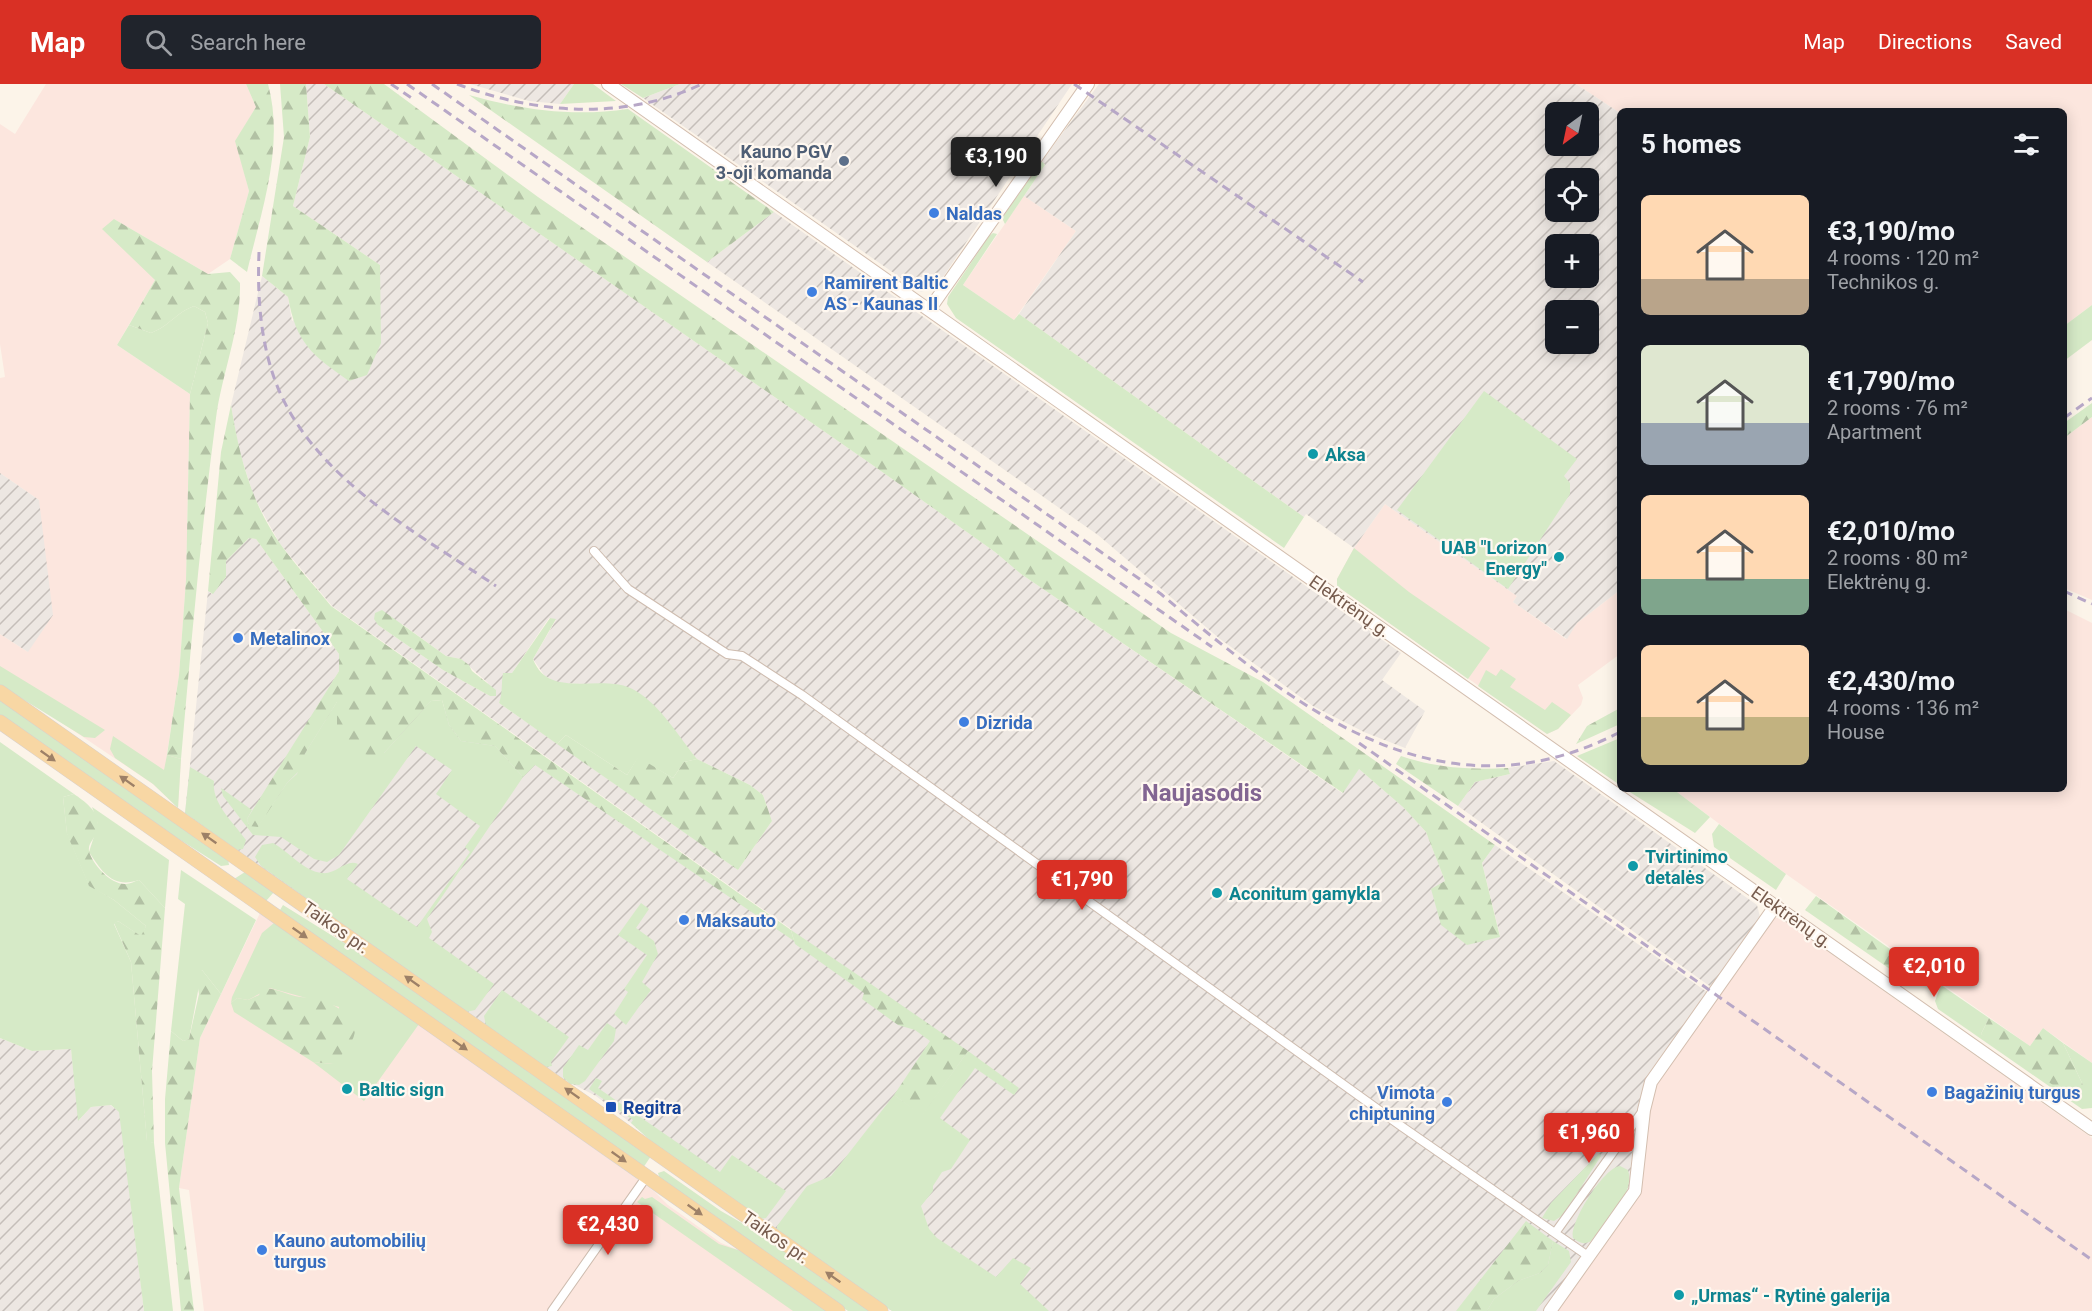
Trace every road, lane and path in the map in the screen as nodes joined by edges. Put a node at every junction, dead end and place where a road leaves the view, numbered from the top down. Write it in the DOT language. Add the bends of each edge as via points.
graph roads {
  1 [pos="608,84"];
  2 [pos="1088,84"];
  3 [pos="929,310"];
  4 [pos="594,551"];
  5 [pos="0,692"];
  6 [pos="0,722"];
  7 [pos="242,862"];
  8 [pos="218,875"];
  9 [pos="291,896"];
  10 [pos="1776,905"];
  11 [pos="270,912"];
  12 [pos="1644,1110"];
  13 [pos="2092,1129"];
  14 [pos="671,1163"];
  15 [pos="647,1176"];
  16 [pos="1555,1233"];
  17 [pos="1588,1257"];
  18 [pos="552,1311"];
  19 [pos="838,1311"];
  20 [pos="881,1311"];
  21 [pos="1550,1311"];
  1 -- 3 [label="street, Elektrėnų g."];
  2 -- 3 [label="street"];
  3 -- 10 [label="street, Elektrėnų g."];
  4 -- 16 [label="street" via="628,589 726,654 742,656 802,695"];
  7 -- 5 [label="main road, Taikos pr., one-way"];
  6 -- 8 [label="main road, Taikos pr., one-way"];
  7 -- 8 [label="main road" via="233,872"];
  7 -- 9 [label="main road, Taikos pr."];
  8 -- 11 [label="main road, Taikos pr."];
  9 -- 11 [label="main road" via="280,899"];
  14 -- 9 [label="main road, Taikos pr., one-way"];
  10 -- 12 [label="street" via="1654,1076"];
  10 -- 13 [label="street, Elektrėnų g."];
  11 -- 15 [label="main road, Taikos pr., one-way"];
  12 -- 16 [label="street"];
  12 -- 17 [label="street" via="1635,1191"];
  14 -- 15 [label="main road" via="653,1168"];
  20 -- 14 [label="main road, Taikos pr., one-way"];
  15 -- 18 [label="street"];
  15 -- 19 [label="main road, Taikos pr., one-way"];
  16 -- 17 [label="street"];
  17 -- 21 [label="street"];
}
